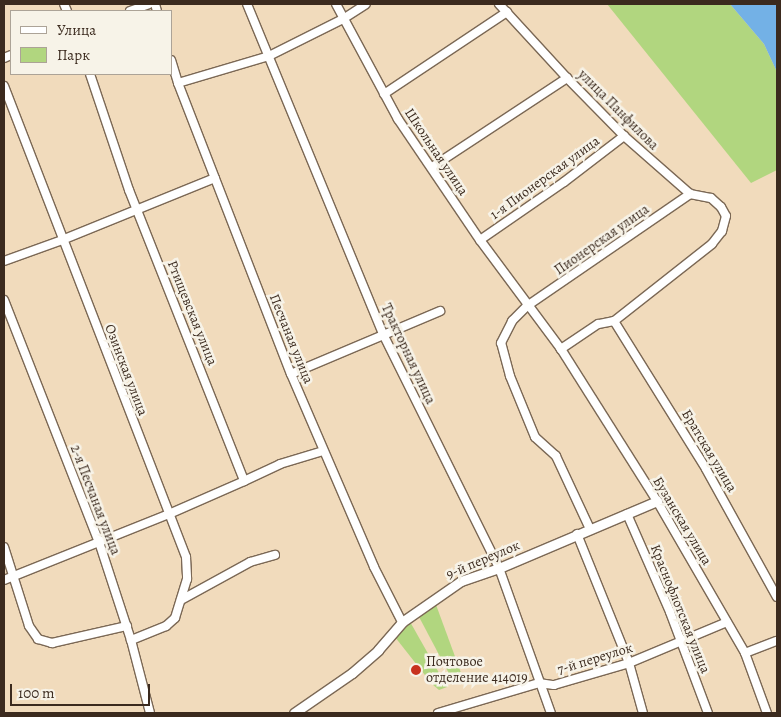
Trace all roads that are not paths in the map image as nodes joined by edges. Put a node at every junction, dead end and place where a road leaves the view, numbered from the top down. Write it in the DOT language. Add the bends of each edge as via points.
graph roads {
  1 [pos="149,4"];
  2 [pos="247,4"];
  3 [pos="336,4"];
  4 [pos="366,4"];
  5 [pos="499,4"];
  6 [pos="133,10"];
  7 [pos="507,12"];
  8 [pos="343,19"];
  9 [pos="269,56"];
  10 [pos="172,63"];
  11 [pos="90,75"];
  12 [pos="567,78"];
  13 [pos="178,83"];
  14 [pos="4,86"];
  15 [pos="384,94"];
  16 [pos="624,136"];
  17 [pos="432,167"];
  18 [pos="215,178"];
  19 [pos="690,194"];
  20 [pos="137,209"];
  21 [pos="62,240"];
  22 [pos="480,240"];
  23 [pos="4,260"];
  24 [pos="4,300"];
  25 [pos="527,306"];
  26 [pos="440,311"];
  27 [pos="614,321"];
  28 [pos="383,334"];
  29 [pos="561,349"];
  30 [pos="291,374"];
  31 [pos="323,451"];
  32 [pos="244,480"];
  33 [pos="657,501"];
  34 [pos="168,514"];
  35 [pos="627,514"];
  36 [pos="590,529"];
  37 [pos="577,534"];
  38 [pos="99,542"];
  39 [pos="4,547"];
  40 [pos="275,555"];
  41 [pos="499,568"];
  42 [pos="14,577"];
  43 [pos="4,580"];
  44 [pos="777,597"];
  45 [pos="181,600"];
  46 [pos="402,622"];
  47 [pos="727,622"];
  48 [pos="126,626"];
  49 [pos="131,640"];
  50 [pos="681,641"];
  51 [pos="777,641"];
  52 [pos="745,653"];
  53 [pos="629,663"];
  54 [pos="539,683"];
  55 [pos="150,713"];
  56 [pos="294,713"];
  57 [pos="442,713"];
  58 [pos="551,713"];
  59 [pos="643,713"];
  60 [pos="708,713"];
  61 [pos="767,713"];
  1 -- 6 [label="street"];
  2 -- 9 [label="street, Тракторная улица"];
  3 -- 8 [label="street, Школьная улица"];
  4 -- 8 [label="street"];
  5 -- 7 [label="street, улица Панфилова"];
  7 -- 12 [label="street, улица Панфилова"];
  7 -- 15 [label="street"];
  8 -- 9 [label="street"];
  8 -- 15 [label="street, Школьная улица"];
  9 -- 13 [label="street"];
  9 -- 28 [label="street, Тракторная улица"];
  10 -- 13 [label="street, Песчаная улица"];
  11 -- 20 [label="street, Ртищевская улица"];
  12 -- 16 [label="street, улица Панфилова"];
  12 -- 17 [label="street"];
  13 -- 18 [label="street, Песчаная улица"];
  14 -- 21 [label="street, Озинская улица"];
  15 -- 17 [label="street, Школьная улица"];
  16 -- 19 [label="street, улица Панфилова"];
  16 -- 22 [label="street, 1-я Пионерская улица"];
  17 -- 22 [label="street, Школьная улица"];
  18 -- 20 [label="street"];
  18 -- 30 [label="street, Песчаная улица"];
  19 -- 25 [label="street, Пионерская улица"];
  19 -- 27 [label="street, улица Панфилова" via="711,198 721,206 726,219 722,231 712,244"];
  20 -- 21 [label="street"];
  20 -- 32 [label="street, Ртищевская улица"];
  21 -- 23 [label="street"];
  21 -- 34 [label="street, Озинская улица"];
  22 -- 25 [label="street, Школьная улица"];
  24 -- 38 [label="street, 2-я Песчаная улица"];
  25 -- 29 [label="street, Школьная улица"];
  25 -- 36 [label="street" via="501,340 501,349 535,436 554,452"];
  26 -- 28 [label="street"];
  27 -- 29 [label="street" via="598,324"];
  27 -- 44 [label="street, Братская улица" via="706,469"];
  28 -- 30 [label="street"];
  28 -- 41 [label="street, Тракторная улица"];
  29 -- 33 [label="street, Бузанская улица"];
  30 -- 31 [label="street, Песчаная улица"];
  31 -- 32 [label="street" via="280,464"];
  31 -- 46 [label="street, Песчаная улица"];
  32 -- 34 [label="street"];
  33 -- 35 [label="street, 9-й переулок"];
  33 -- 47 [label="street, Бузанская улица"];
  34 -- 38 [label="street"];
  34 -- 45 [label="street, Озинская улица" via="186,557 188,571"];
  35 -- 36 [label="street, 9-й переулок"];
  35 -- 50 [label="street, Краснофлотская улица"];
  36 -- 37 [label="street, 9-й переулок"];
  37 -- 41 [label="street, 9-й переулок"];
  37 -- 53 [label="street"];
  38 -- 42 [label="street"];
  38 -- 48 [label="street, 2-я Песчаная улица"];
  39 -- 42 [label="street"];
  40 -- 45 [label="street" via="250,562"];
  41 -- 46 [label="street, 9-й переулок" via="461,581"];
  41 -- 54 [label="street, Тракторная улица"];
  42 -- 43 [label="street"];
  42 -- 48 [label="street" via="38,639 52,643"];
  45 -- 49 [label="street, Озинская улица" via="175,618 166,626"];
  46 -- 56 [label="street, 9-й переулок" via="352,673"];
  47 -- 50 [label="street, 7-й переулок"];
  47 -- 52 [label="street, Бузанская улица"];
  48 -- 49 [label="street, 2-я Песчаная улица"];
  49 -- 55 [label="street, 2-я Песчаная улица"];
  50 -- 53 [label="street, 7-й переулок"];
  50 -- 60 [label="street, Краснофлотская улица"];
  51 -- 52 [label="street"];
  52 -- 61 [label="street, Бузанская улица"];
  53 -- 54 [label="street, 7-й переулок" via="554,685"];
  53 -- 59 [label="street"];
  54 -- 57 [label="street, 7-й переулок"];
  54 -- 58 [label="street, Тракторная улица"];
}
